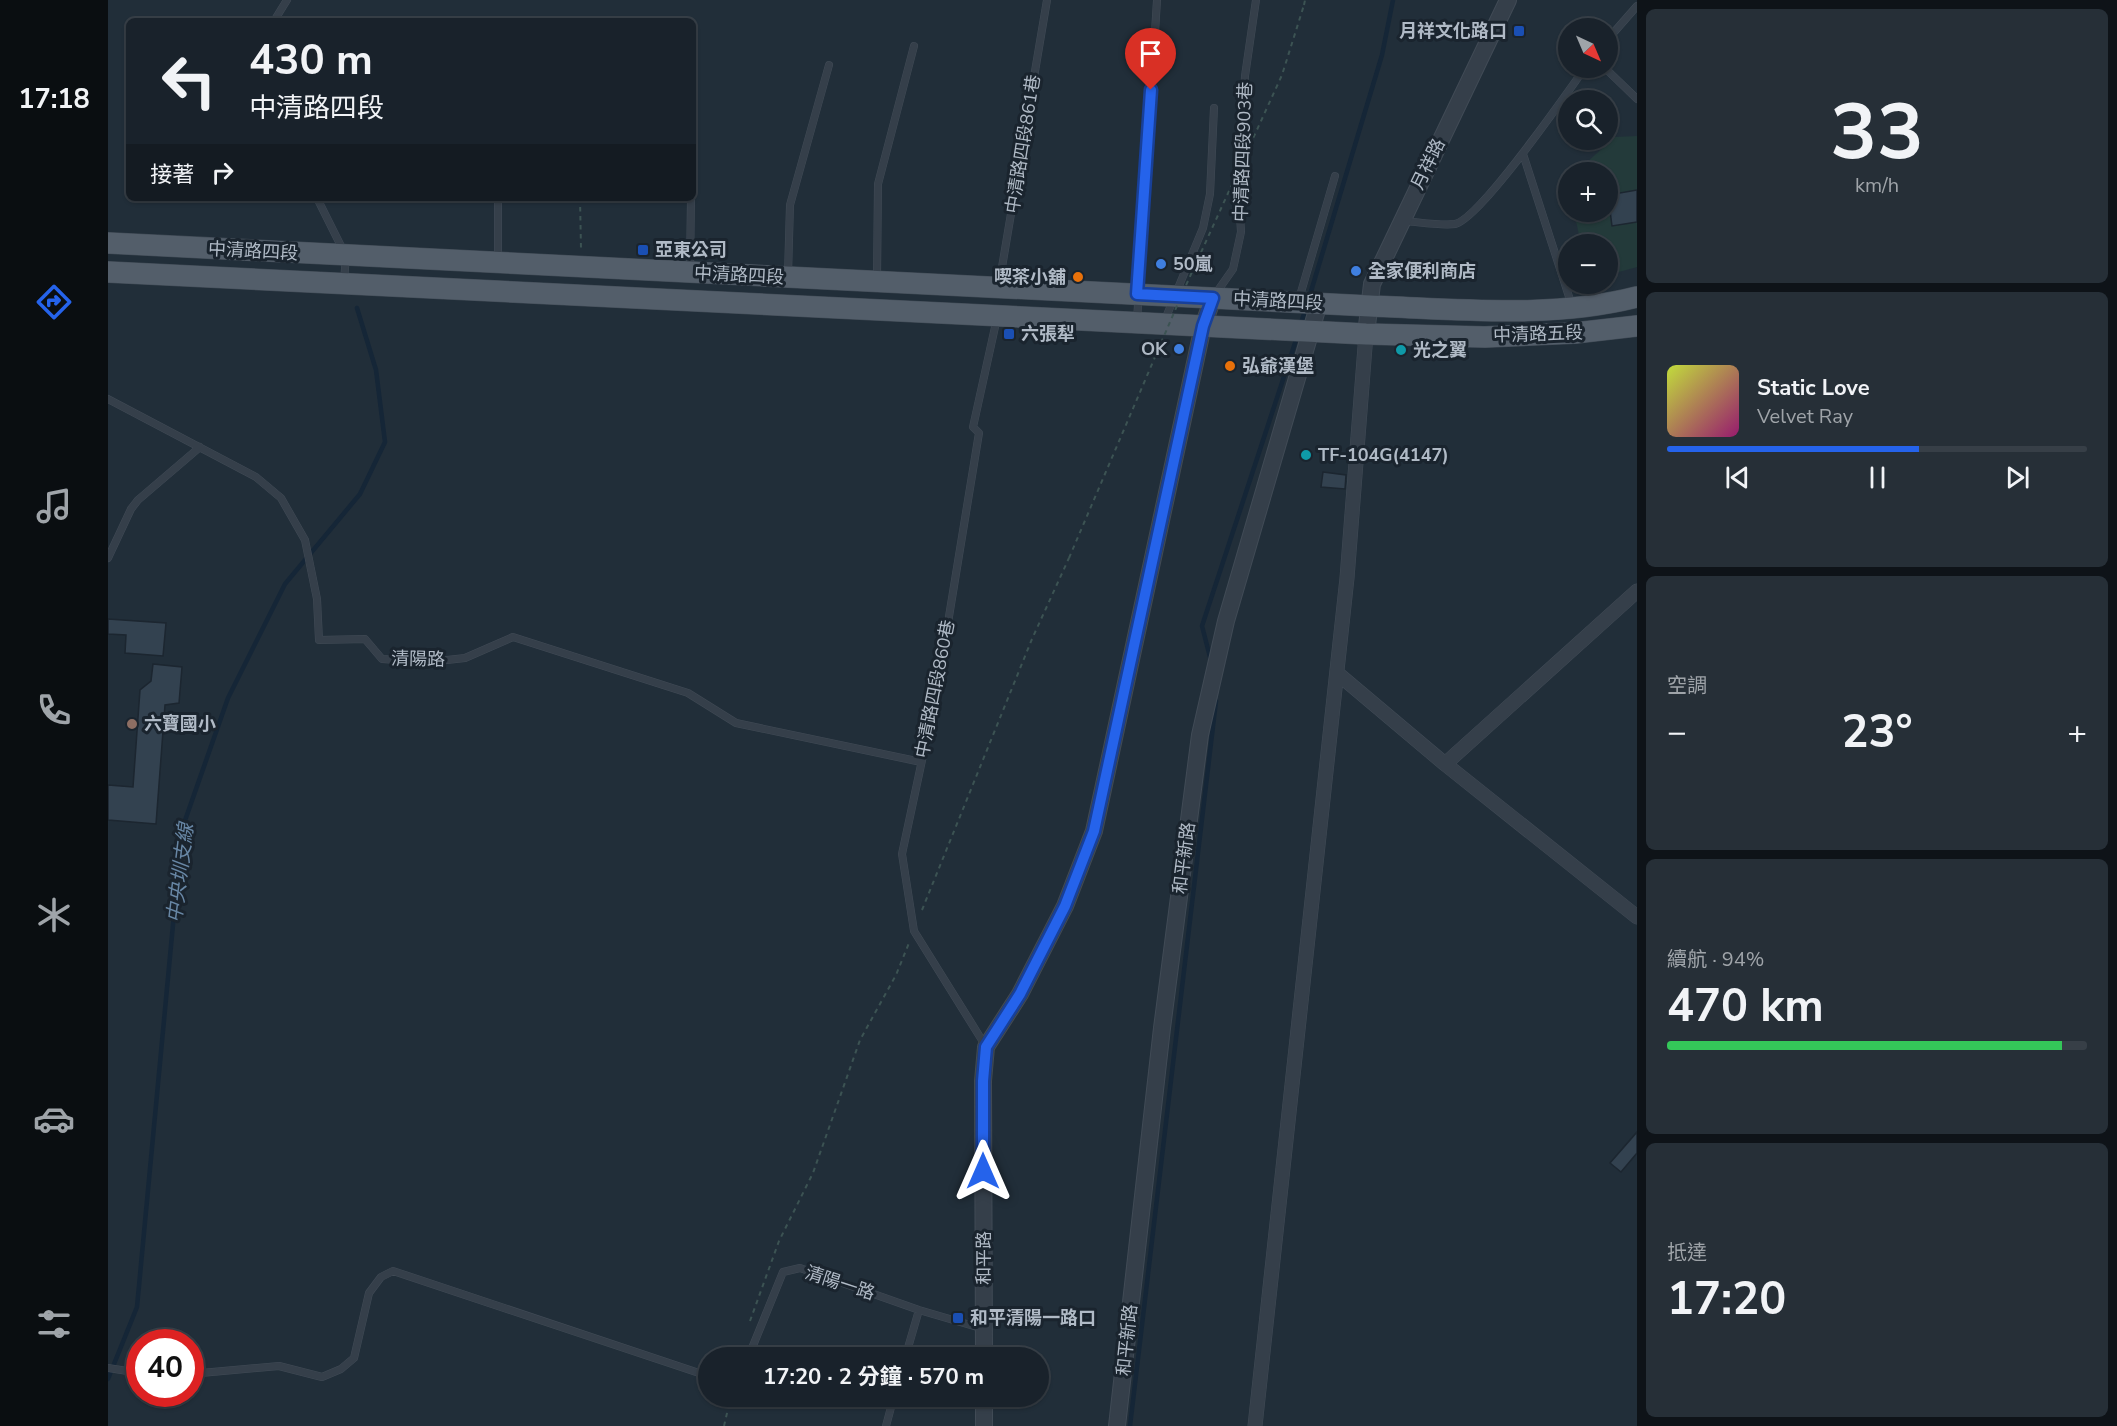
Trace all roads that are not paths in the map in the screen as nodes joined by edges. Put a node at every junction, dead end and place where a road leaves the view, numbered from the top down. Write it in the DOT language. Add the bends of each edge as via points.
graph roads {
  1 [pos="287,0"];
  2 [pos="1047,0"];
  3 [pos="1157,0"];
  4 [pos="1256,0"];
  5 [pos="1508,0"];
  6 [pos="1637,6"];
  7 [pos="276,18"];
  8 [pos="1618,28"];
  9 [pos="914,46"];
  10 [pos="829,65"];
  11 [pos="1578,78"];
  12 [pos="1615,78"];
  13 [pos="1637,99"];
  14 [pos="1214,108"];
  15 [pos="1523,154"];
  16 [pos="1335,176"];
  17 [pos="318,201"];
  18 [pos="498,201"];
  19 [pos="691,201"];
  20 [pos="1401,221"];
  21 [pos="108,243"];
  22 [pos="346,256"];
  23 [pos="498,264"];
  24 [pos="108,272"];
  25 [pos="690,273"];
  26 [pos="787,278"];
  27 [pos="877,282"];
  28 [pos="344,284"];
  29 [pos="915,284"];
  30 [pos="999,288"];
  31 [pos="1137,294"];
  32 [pos="1176,296"];
  33 [pos="1637,297"];
  34 [pos="1213,298"];
  35 [pos="1309,302"];
  36 [pos="1370,306"];
  37 [pos="1573,309"];
  38 [pos="914,312"];
  39 [pos="998,316"];
  40 [pos="1137,323"];
  41 [pos="1163,324"];
  42 [pos="1203,326"];
  43 [pos="1637,326"];
  44 [pos="1302,331"];
  45 [pos="1366,334"];
  46 [pos="108,399"];
  47 [pos="200,447"];
  48 [pos="108,558"];
  49 [pos="1637,591"];
  50 [pos="1337,673"];
  51 [pos="921,762"];
  52 [pos="1445,764"];
  53 [pos="1637,917"];
  54 [pos="986,1047"];
  55 [pos="919,1310"];
  56 [pos="984,1329"];
  57 [pos="752,1347"];
  58 [pos="908,1347"];
  59 [pos="984,1347"];
  60 [pos="108,1368"];
  61 [pos="126,1371"];
  62 [pos="204,1373"];
  63 [pos="698,1373"];
  64 [pos="891,1407"];
  65 [pos="984,1407"];
  66 [pos="886,1426"];
  67 [pos="984,1426"];
  68 [pos="1117,1426"];
  69 [pos="1255,1426"];
  1 -- 7 [label="lane"];
  2 -- 30 [label="lane, 中清路四段861巷"];
  3 -- 31 [label="lane"];
  4 -- 34 [label="lane, 中清路四段903巷" via="1245,76 1241,232 1233,269"];
  5 -- 20 [label="street, 月祥路"];
  6 -- 8 [label="lane"];
  9 -- 27 [label="lane" via="878,183"];
  10 -- 26 [label="lane" via="790,205"];
  11 -- 15 [label="lane"];
  12 -- 13 [label="lane"];
  14 -- 32 [label="lane" via="1210,194 1203,228"];
  15 -- 20 [label="lane" via="1471,213 1456,224"];
  15 -- 37 [label="lane"];
  16 -- 35 [label="lane"];
  17 -- 22 [label="lane"];
  18 -- 23 [label="lane"];
  19 -- 25 [label="lane"];
  20 -- 36 [label="street, 月祥路" via="1372,284"];
  21 -- 22 [label="main road, 中清路四段"];
  22 -- 23 [label="main road, 中清路四段"];
  22 -- 28 [label="lane"];
  23 -- 25 [label="main road, 中清路四段"];
  24 -- 28 [label="main road, 中清路四段"];
  25 -- 26 [label="main road, 中清路四段"];
  26 -- 27 [label="main road, 中清路四段"];
  27 -- 29 [label="main road, 中清路四段"];
  28 -- 38 [label="main road, 中清路四段"];
  29 -- 30 [label="main road, 中清路四段"];
  29 -- 38 [label="main road"];
  30 -- 31 [label="main road, 中清路四段"];
  31 -- 32 [label="main road, 中清路四段"];
  31 -- 40 [label="lane"];
  32 -- 34 [label="main road, 中清路四段"];
  32 -- 41 [label="lane"];
  33 -- 37 [label="main road, 中清路五段"];
  34 -- 35 [label="main road, 中清路四段"];
  34 -- 42 [label="street, 和平路"];
  35 -- 36 [label="main road, 中清路四段"];
  35 -- 44 [label="street, 和平新路"];
  36 -- 37 [label="main road, 中清路五段"];
  36 -- 45 [label="street, 月祥路"];
  38 -- 39 [label="main road, 中清路四段"];
  39 -- 40 [label="main road, 中清路四段"];
  39 -- 51 [label="lane, 中清路四段860巷" via="973,427 979,433 937,690"];
  40 -- 41 [label="main road, 中清路四段"];
  41 -- 42 [label="main road, 中清路四段"];
  42 -- 44 [label="main road, 中清路四段"];
  42 -- 54 [label="street, 和平路" via="1094,831 1065,906 1020,994"];
  43 -- 45 [label="main road, 中清路五段" via="1485,337"];
  44 -- 45 [label="main road, 中清路四段"];
  44 -- 68 [label="street, 和平新路" via="1200,735"];
  45 -- 50 [label="street"];
  46 -- 47 [label="lane, 清陽路"];
  47 -- 48 [label="lane" via="138,500"];
  47 -- 51 [label="lane, 清陽路" via="256,477 281,498 305,540 317,599 319,640 365,639 382,659 429,662 465,658 513,637 688,693 736,723"];
  49 -- 52 [label="street"];
  50 -- 52 [label="street"];
  50 -- 69 [label="street"];
  51 -- 54 [label="lane, 中清路四段860巷" via="902,854 914,931"];
  52 -- 53 [label="street"];
  54 -- 56 [label="street, 和平路"];
  55 -- 56 [label="lane, 清陽一路"];
  55 -- 57 [label="lane, 清陽一路" via="800,1269 783,1272"];
  55 -- 58 [label="lane"];
  56 -- 59 [label="street, 和平路"];
  60 -- 61 [label="lane"];
  62 -- 63 [label="lane" via="279,1366 322,1377 341,1369 354,1358 369,1293 381,1277 393,1271"];
  64 -- 66 [label="lane"];
  65 -- 67 [label="street"];
}
